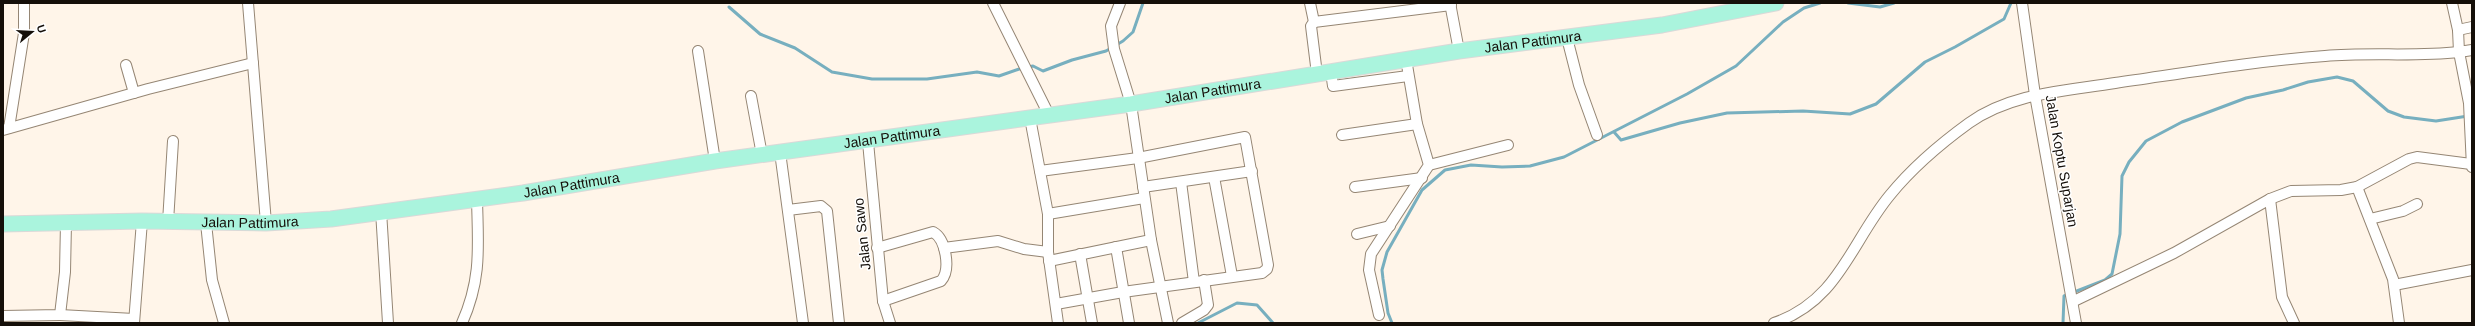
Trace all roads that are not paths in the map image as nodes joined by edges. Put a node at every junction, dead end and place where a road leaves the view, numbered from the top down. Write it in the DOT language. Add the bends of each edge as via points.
graph roads {
  1 [pos="24,3"];
  2 [pos="248,3"];
  3 [pos="993,3"];
  4 [pos="1120,3"];
  5 [pos="1310,3"];
  6 [pos="1776,3"];
  7 [pos="2022,3"];
  8 [pos="2452,3"];
  9 [pos="1450,4"];
  10 [pos="1314,22"];
  11 [pos="2472,27"];
  12 [pos="2458,30"];
  13 [pos="1567,38"];
  14 [pos="2472,50"];
  15 [pos="698,51"];
  16 [pos="1459,51"];
  17 [pos="2459,52"];
  18 [pos="1406,59"];
  19 [pos="253,63"];
  20 [pos="126,65"];
  21 [pos="1324,73"];
  22 [pos="1408,76"];
  23 [pos="134,93"];
  24 [pos="2035,95"];
  25 [pos="751,96"];
  26 [pos="1131,104"];
  27 [pos="1048,115"];
  28 [pos="1030,118"];
  29 [pos="1417,124"];
  30 [pos="6,129"];
  31 [pos="1597,134"];
  32 [pos="1342,135"];
  33 [pos="173,141"];
  34 [pos="868,142"];
  35 [pos="1508,145"];
  36 [pos="780,152"];
  37 [pos="762,155"];
  38 [pos="1138,158"];
  39 [pos="715,161"];
  40 [pos="1429,165"];
  41 [pos="2472,165"];
  42 [pos="1040,171"];
  43 [pos="1252,171"];
  44 [pos="1214,177"];
  45 [pos="1422,178"];
  46 [pos="1181,182"];
  47 [pos="1144,187"];
  48 [pos="2357,187"];
  49 [pos="1355,188"];
  50 [pos="1144,198"];
  51 [pos="477,199"];
  52 [pos="2270,199"];
  53 [pos="2417,204"];
  54 [pos="788,210"];
  55 [pos="382,211"];
  56 [pos="1048,214"];
  57 [pos="2370,219"];
  58 [pos="142,221"];
  59 [pos="168,222"];
  60 [pos="66,223"];
  61 [pos="206,223"];
  62 [pos="266,223"];
  63 [pos="3,224"];
  64 [pos="1390,226"];
  65 [pos="1357,234"];
  66 [pos="1151,240"];
  67 [pos="1116,247"];
  68 [pos="877,248"];
  69 [pos="944,248"];
  70 [pos="1080,254"];
  71 [pos="1048,256"];
  72 [pos="2472,270"];
  73 [pos="1232,276"];
  74 [pos="1199,281"];
  75 [pos="2394,285"];
  76 [pos="1160,287"];
  77 [pos="1123,292"];
  78 [pos="1088,297"];
  79 [pos="2074,300"];
  80 [pos="883,301"];
  81 [pos="1056,304"];
  82 [pos="60,315"];
  83 [pos="3,316"];
  84 [pos="1379,316"];
  85 [pos="134,321"];
  86 [pos="224,323"];
  87 [pos="388,323"];
  88 [pos="462,323"];
  89 [pos="803,323"];
  90 [pos="839,323"];
  91 [pos="890,323"];
  92 [pos="1058,323"];
  93 [pos="1092,323"];
  94 [pos="1129,323"];
  95 [pos="1168,323"];
  96 [pos="1182,323"];
  97 [pos="1774,323"];
  98 [pos="2076,323"];
  99 [pos="2294,323"];
  100 [pos="2399,323"];
  1 -- 30 [label="street" via="24,34"];
  2 -- 19 [label="street"];
  3 -- 27 [label="street"];
  4 -- 26 [label="street" via="1111,26 1114,49"];
  5 -- 10 [label="street"];
  6 -- 13 [label="main road, Jalan Pattimura" via="1662,25"];
  7 -- 24 [label="street, Jalan Koptu Suparjan"];
  8 -- 12 [label="street"];
  9 -- 10 [label="street"];
  9 -- 16 [label="street"];
  10 -- 21 [label="street" via="1311,26"];
  11 -- 12 [label="street"];
  12 -- 17 [label="street"];
  13 -- 16 [label="main road, Jalan Pattimura"];
  13 -- 31 [label="street" via="1579,85"];
  14 -- 17 [label="street"];
  15 -- 39 [label="street"];
  16 -- 18 [label="main road, Jalan Pattimura"];
  17 -- 24 [label="street" via="2424,55 2374,52 2324,56 2224,67"];
  17 -- 41 [label="street" via="2469,103 2468,127"];
  18 -- 21 [label="main road, Jalan Pattimura"];
  18 -- 22 [label="street"];
  19 -- 23 [label="street"];
  19 -- 62 [label="street"];
  20 -- 23 [label="street"];
  21 -- 22 [label="street" via="1333,86"];
  21 -- 26 [label="main road, Jalan Pattimura"];
  22 -- 29 [label="street"];
  23 -- 30 [label="street"];
  24 -- 79 [label="street, Jalan Koptu Suparjan"];
  24 -- 97 [label="street" via="1988,110 1934,150 1890,195 1839,274 1826,289 1808,305"];
  25 -- 37 [label="street"];
  26 -- 27 [label="main road, Jalan Pattimura"];
  26 -- 38 [label="street"];
  27 -- 28 [label="main road, Jalan Pattimura"];
  28 -- 34 [label="main road, Jalan Pattimura"];
  28 -- 42 [label="street"];
  29 -- 32 [label="street"];
  29 -- 40 [label="street"];
  33 -- 59 [label="street"];
  34 -- 36 [label="main road, Jalan Pattimura"];
  34 -- 68 [label="street, Jalan Sawo"];
  35 -- 40 [label="street"];
  36 -- 37 [label="main road, Jalan Pattimura"];
  36 -- 54 [label="street"];
  37 -- 39 [label="main road, Jalan Pattimura"];
  38 -- 42 [label="street"];
  38 -- 43 [label="street" via="1243,136 1247,139"];
  38 -- 47 [label="street"];
  39 -- 51 [label="main road, Jalan Pattimura"];
  40 -- 45 [label="street"];
  41 -- 48 [label="street" via="2417,157"];
  42 -- 56 [label="street"];
  43 -- 44 [label="street"];
  43 -- 73 [label="street" via="1267,269 1262,273"];
  44 -- 46 [label="street"];
  44 -- 73 [label="street"];
  45 -- 49 [label="street"];
  45 -- 64 [label="street"];
  46 -- 47 [label="street"];
  46 -- 74 [label="street"];
  47 -- 50 [label="street"];
  48 -- 52 [label="street" via="2342,190 2291,191"];
  48 -- 57 [label="street"];
  50 -- 56 [label="street"];
  50 -- 66 [label="street"];
  51 -- 55 [label="main road, Jalan Pattimura"];
  51 -- 88 [label="street" via="479,263 476,283"];
  52 -- 79 [label="street" via="2174,253"];
  52 -- 99 [label="street" via="2282,297"];
  53 -- 57 [label="street" via="2403,211"];
  54 -- 89 [label="street"];
  54 -- 90 [label="street" via="821,206 827,211"];
  55 -- 62 [label="main road, Jalan Pattimura" via="331,219"];
  55 -- 87 [label="street"];
  56 -- 71 [label="street"];
  57 -- 75 [label="street"];
  58 -- 59 [label="main road, Jalan Pattimura"];
  58 -- 60 [label="main road, Jalan Pattimura"];
  58 -- 85 [label="street"];
  59 -- 61 [label="main road, Jalan Pattimura"];
  60 -- 63 [label="main road, Jalan Pattimura"];
  60 -- 82 [label="street" via="65,272"];
  61 -- 62 [label="main road, Jalan Pattimura"];
  61 -- 86 [label="street" via="212,280"];
  64 -- 65 [label="street"];
  64 -- 84 [label="street" via="1375,246 1369,262 1370,279"];
  66 -- 67 [label="street"];
  66 -- 76 [label="street"];
  67 -- 70 [label="street"];
  67 -- 77 [label="street"];
  68 -- 69 [label="street" via="933,232 937,234"];
  68 -- 80 [label="street, Jalan Sawo"];
  69 -- 71 [label="street" via="998,241"];
  69 -- 80 [label="street" via="946,273 941,280"];
  70 -- 71 [label="street"];
  70 -- 78 [label="street"];
  71 -- 81 [label="street"];
  72 -- 75 [label="street"];
  73 -- 74 [label="street"];
  74 -- 76 [label="street"];
  74 -- 96 [label="street" via="1208,305"];
  75 -- 100 [label="street"];
  76 -- 77 [label="street"];
  76 -- 95 [label="street"];
  77 -- 78 [label="street"];
  77 -- 94 [label="street"];
  78 -- 81 [label="street"];
  78 -- 93 [label="street"];
  79 -- 98 [label="street, Jalan Koptu Suparjan"];
  80 -- 91 [label="street, Jalan Sawo"];
  81 -- 92 [label="street"];
  82 -- 83 [label="street"];
  82 -- 85 [label="street"];
}
